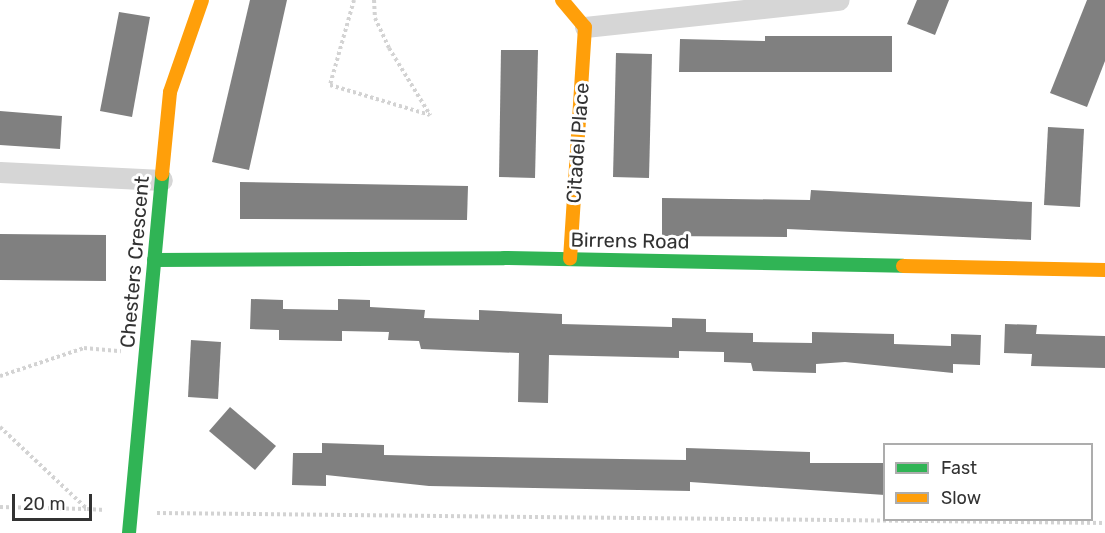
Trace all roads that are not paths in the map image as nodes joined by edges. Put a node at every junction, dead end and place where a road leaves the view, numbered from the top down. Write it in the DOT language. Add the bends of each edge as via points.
graph roads {
  1 [pos="202,0"];
  2 [pos="562,0"];
  3 [pos="839,0"];
  4 [pos="585,27"];
  5 [pos="0,172"];
  6 [pos="162,180"];
  7 [pos="570,259"];
  8 [pos="154,260"];
  9 [pos="1105,270"];
  10 [pos="129,533"];
  1 -- 6 [label="street, Chesters Crescent" via="170,92"];
  2 -- 4 [label="street"];
  3 -- 4 [label="street"];
  4 -- 7 [label="street, Citadel Place"];
  5 -- 6 [label="street"];
  6 -- 8 [label="street, Chesters Crescent"];
  7 -- 8 [label="street, Birrens Road"];
  7 -- 9 [label="street, Birrens Road"];
  8 -- 10 [label="street, Chesters Crescent"];
}
